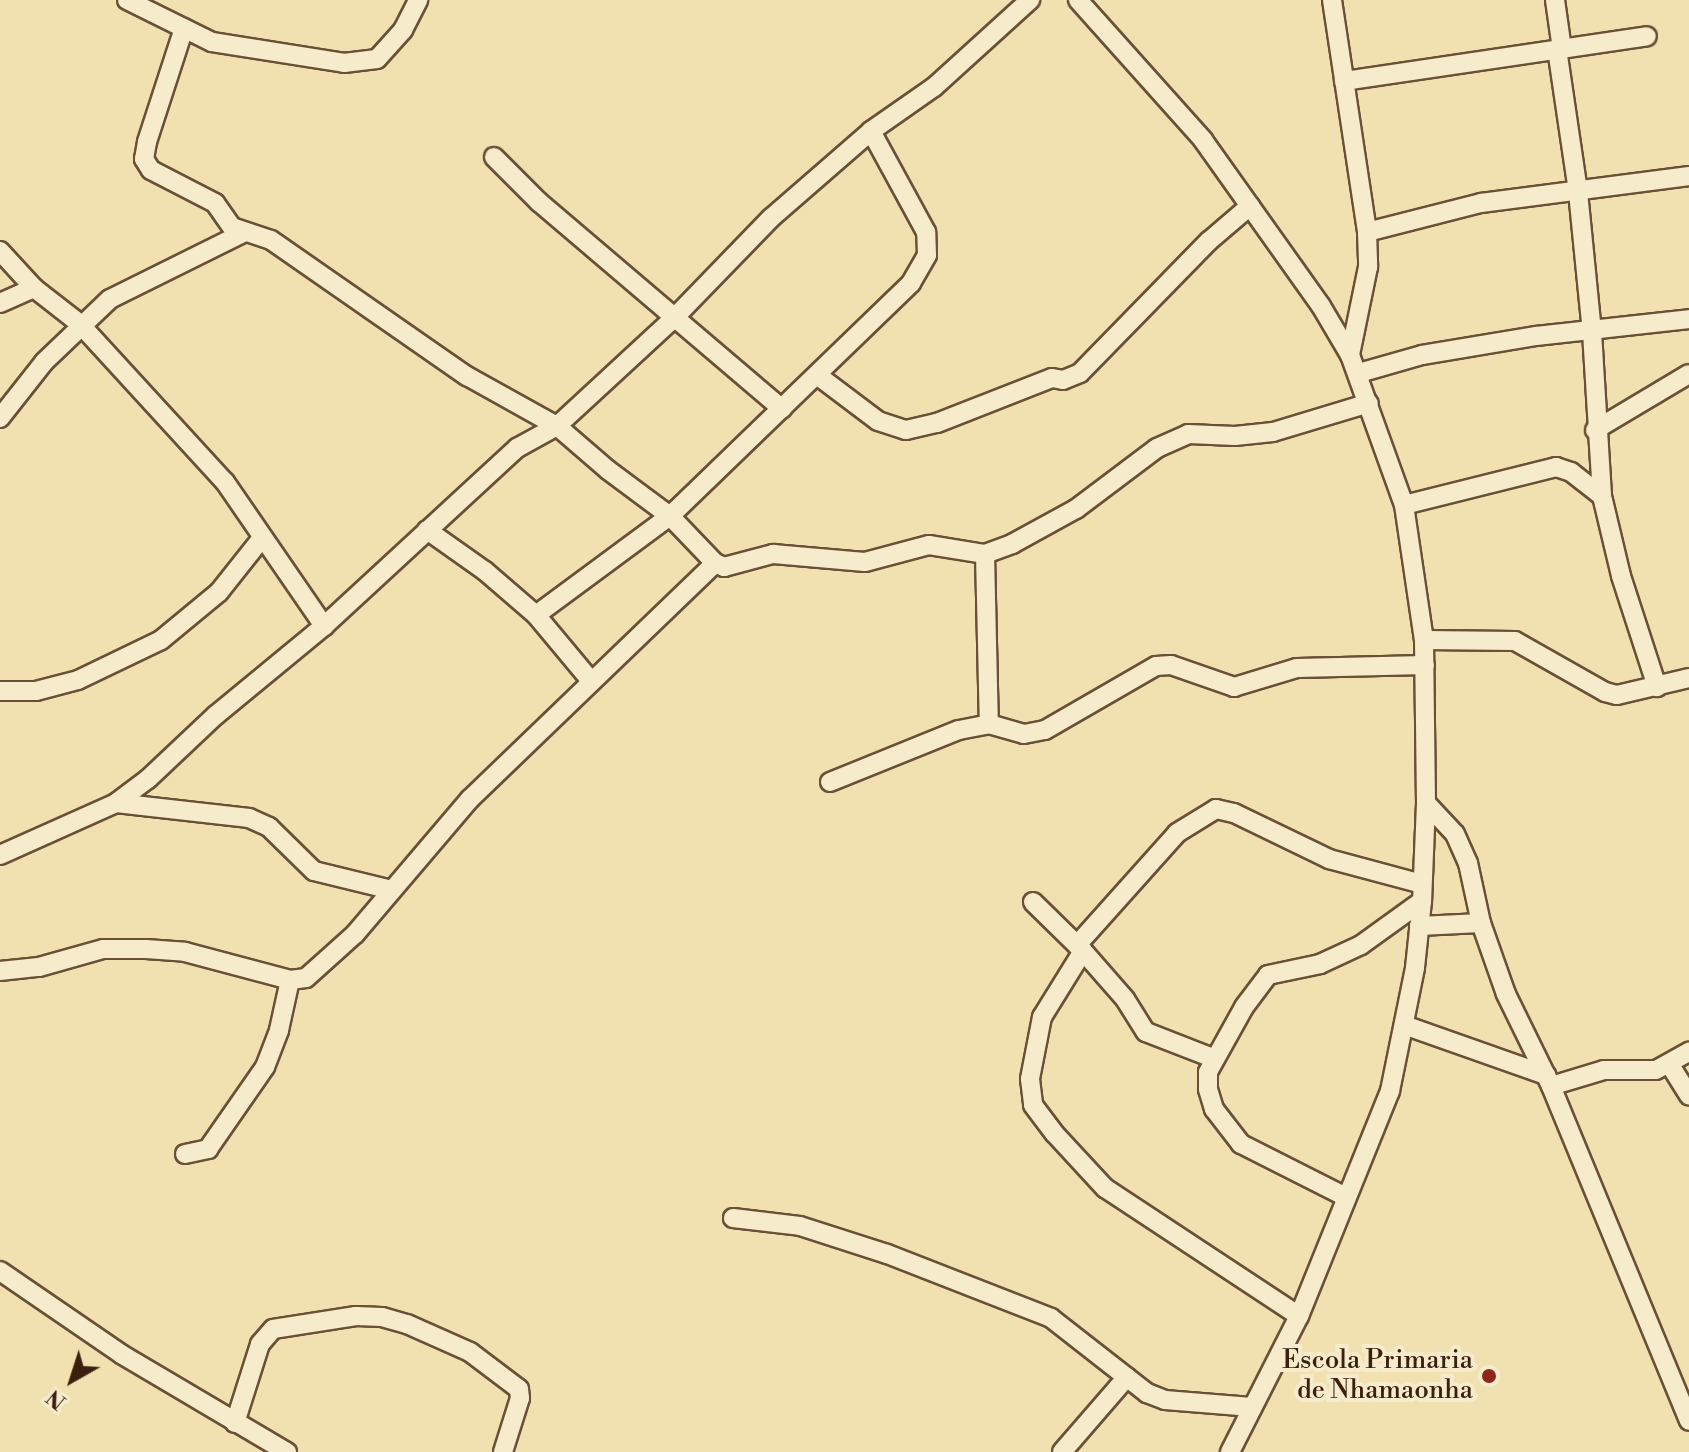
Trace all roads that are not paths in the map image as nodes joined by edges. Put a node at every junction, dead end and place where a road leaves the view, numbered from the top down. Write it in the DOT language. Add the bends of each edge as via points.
graph roads {
  1 [pos="127,0"];
  2 [pos="418,0"];
  3 [pos="1030,0"];
  4 [pos="1078,0"];
  5 [pos="1332,0"];
  6 [pos="1555,0"];
  7 [pos="184,28"];
  8 [pos="1647,36"];
  9 [pos="1560,49"];
  10 [pos="1344,81"];
  11 [pos="871,131"];
  12 [pos="494,157"];
  13 [pos="1689,176"];
  14 [pos="1578,192"];
  15 [pos="1250,206"];
  16 [pos="1367,232"];
  17 [pos="243,233"];
  18 [pos="0,251"];
  19 [pos="34,288"];
  20 [pos="0,303"];
  21 [pos="676,316"];
  22 [pos="1689,319"];
  23 [pos="80,324"];
  24 [pos="1592,332"];
  25 [pos="1350,355"];
  26 [pos="1359,373"];
  27 [pos="1689,374"];
  28 [pos="817,375"];
  29 [pos="1369,403"];
  30 [pos="782,409"];
  31 [pos="0,418"];
  32 [pos="557,426"];
  33 [pos="1595,430"];
  34 [pos="1602,496"];
  35 [pos="1404,505"];
  36 [pos="670,516"];
  37 [pos="427,530"];
  38 [pos="262,538"];
  39 [pos="985,554"];
  40 [pos="715,563"];
  41 [pos="536,615"];
  42 [pos="324,626"];
  43 [pos="1424,640"];
  44 [pos="1425,665"];
  45 [pos="1689,678"];
  46 [pos="591,681"];
  47 [pos="1657,687"];
  48 [pos="0,691"];
  49 [pos="989,724"];
  50 [pos="830,782"];
  51 [pos="116,803"];
  52 [pos="1426,803"];
  53 [pos="0,855"];
  54 [pos="392,890"];
  55 [pos="1422,893"];
  56 [pos="1033,902"];
  57 [pos="1481,923"];
  58 [pos="1419,926"];
  59 [pos="1080,948"];
  60 [pos="0,971"];
  61 [pos="290,980"];
  62 [pos="1404,1025"];
  63 [pos="1689,1052"];
  64 [pos="1213,1058"];
  65 [pos="1670,1065"];
  66 [pos="1549,1081"];
  67 [pos="1689,1096"];
  68 [pos="185,1154"];
  69 [pos="1346,1197"];
  70 [pos="733,1218"];
  71 [pos="0,1271"];
  72 [pos="1299,1316"];
  73 [pos="1127,1377"];
  74 [pos="1252,1407"];
  75 [pos="1689,1421"];
  76 [pos="235,1423"];
  77 [pos="287,1452"];
  78 [pos="503,1452"];
  79 [pos="1062,1452"];
  80 [pos="1230,1452"];
  1 -- 7 [label="street"];
  2 -- 7 [label="street" via="403,30 377,59 344,63 212,42"];
  3 -- 11 [label="street" via="934,87"];
  4 -- 15 [label="street" via="1203,140"];
  5 -- 10 [label="street"];
  6 -- 9 [label="street"];
  7 -- 17 [label="street" via="153,113 144,159 151,170 215,203"];
  8 -- 9 [label="street"];
  9 -- 10 [label="street"];
  9 -- 14 [label="street"];
  10 -- 16 [label="street"];
  11 -- 21 [label="street" via="771,218"];
  11 -- 28 [label="street" via="926,232 927,255 911,283"];
  12 -- 21 [label="street" via="539,202"];
  13 -- 14 [label="street"];
  14 -- 16 [label="street" via="1481,203"];
  14 -- 24 [label="street"];
  15 -- 25 [label="street"];
  15 -- 28 [label="street" via="1080,373 1063,380 1052,378 906,430 878,421"];
  16 -- 25 [label="street" via="1368,267"];
  17 -- 23 [label="street" via="110,299"];
  17 -- 32 [label="street" via="271,240 467,376"];
  18 -- 19 [label="street"];
  19 -- 20 [label="street"];
  19 -- 23 [label="street"];
  21 -- 30 [label="street"];
  21 -- 32 [label="street"];
  22 -- 24 [label="street"];
  23 -- 31 [label="street"];
  23 -- 38 [label="street" via="225,482"];
  24 -- 26 [label="street" via="1422,355"];
  24 -- 33 [label="street"];
  25 -- 26 [label="street"];
  26 -- 29 [label="street"];
  27 -- 33 [label="street"];
  28 -- 30 [label="street"];
  29 -- 35 [label="street"];
  29 -- 39 [label="street" via="1273,432 1188,434 1157,448 1076,509"];
  30 -- 36 [label="street"];
  32 -- 36 [label="street"];
  32 -- 37 [label="street" via="517,448"];
  33 -- 34 [label="street"];
  34 -- 35 [label="street" via="1556,467"];
  34 -- 47 [label="street"];
  35 -- 43 [label="street"];
  36 -- 40 [label="street"];
  36 -- 41 [label="street"];
  37 -- 41 [label="street"];
  37 -- 42 [label="street"];
  38 -- 42 [label="street"];
  38 -- 48 [label="street" via="219,592 161,640 78,680 36,691"];
  39 -- 40 [label="street" via="929,545 865,562 773,554 724,567"];
  39 -- 49 [label="street"];
  40 -- 46 [label="street"];
  41 -- 46 [label="street"];
  42 -- 51 [label="street"];
  43 -- 44 [label="street"];
  43 -- 47 [label="street" via="1515,641 1605,692 1628,694"];
  44 -- 49 [label="street" via="1297,668 1234,687 1171,665 1156,666 1045,730 1024,734"];
  44 -- 52 [label="street"];
  45 -- 47 [label="street"];
  46 -- 54 [label="street" via="470,799"];
  49 -- 50 [label="street" via="959,730"];
  51 -- 53 [label="street"];
  51 -- 54 [label="street" via="249,818 269,827 314,871"];
  52 -- 55 [label="street"];
  52 -- 57 [label="street" via="1455,834 1468,863"];
  54 -- 61 [label="street" via="322,967 306,978"];
  55 -- 58 [label="street"];
  55 -- 59 [label="street" via="1216,809 1177,833"];
  55 -- 64 [label="street" via="1361,945 1320,964 1268,975"];
  56 -- 59 [label="street"];
  57 -- 58 [label="street"];
  57 -- 66 [label="street" via="1506,994"];
  58 -- 62 [label="street"];
  59 -- 64 [label="street" via="1146,1032"];
  59 -- 72 [label="street" via="1042,1017 1030,1079 1033,1105 1105,1188"];
  60 -- 61 [label="street" via="39,967 103,949 146,949 185,952"];
  61 -- 68 [label="street" via="265,1067 208,1149"];
  62 -- 66 [label="street"];
  62 -- 69 [label="street" via="1390,1091"];
  63 -- 65 [label="street"];
  64 -- 69 [label="street" via="1208,1089 1214,1109 1241,1144"];
  65 -- 66 [label="street"];
  65 -- 67 [label="street"];
  66 -- 75 [label="street"];
  69 -- 72 [label="street"];
  70 -- 73 [label="street" via="800,1226 1051,1318"];
  71 -- 76 [label="street"];
  72 -- 74 [label="street"];
  73 -- 74 [label="street" via="1165,1400"];
  73 -- 79 [label="street"];
  74 -- 80 [label="street"];
  76 -- 77 [label="street"];
  76 -- 78 [label="street" via="260,1344 273,1329 382,1317 470,1352 519,1389"];
}
